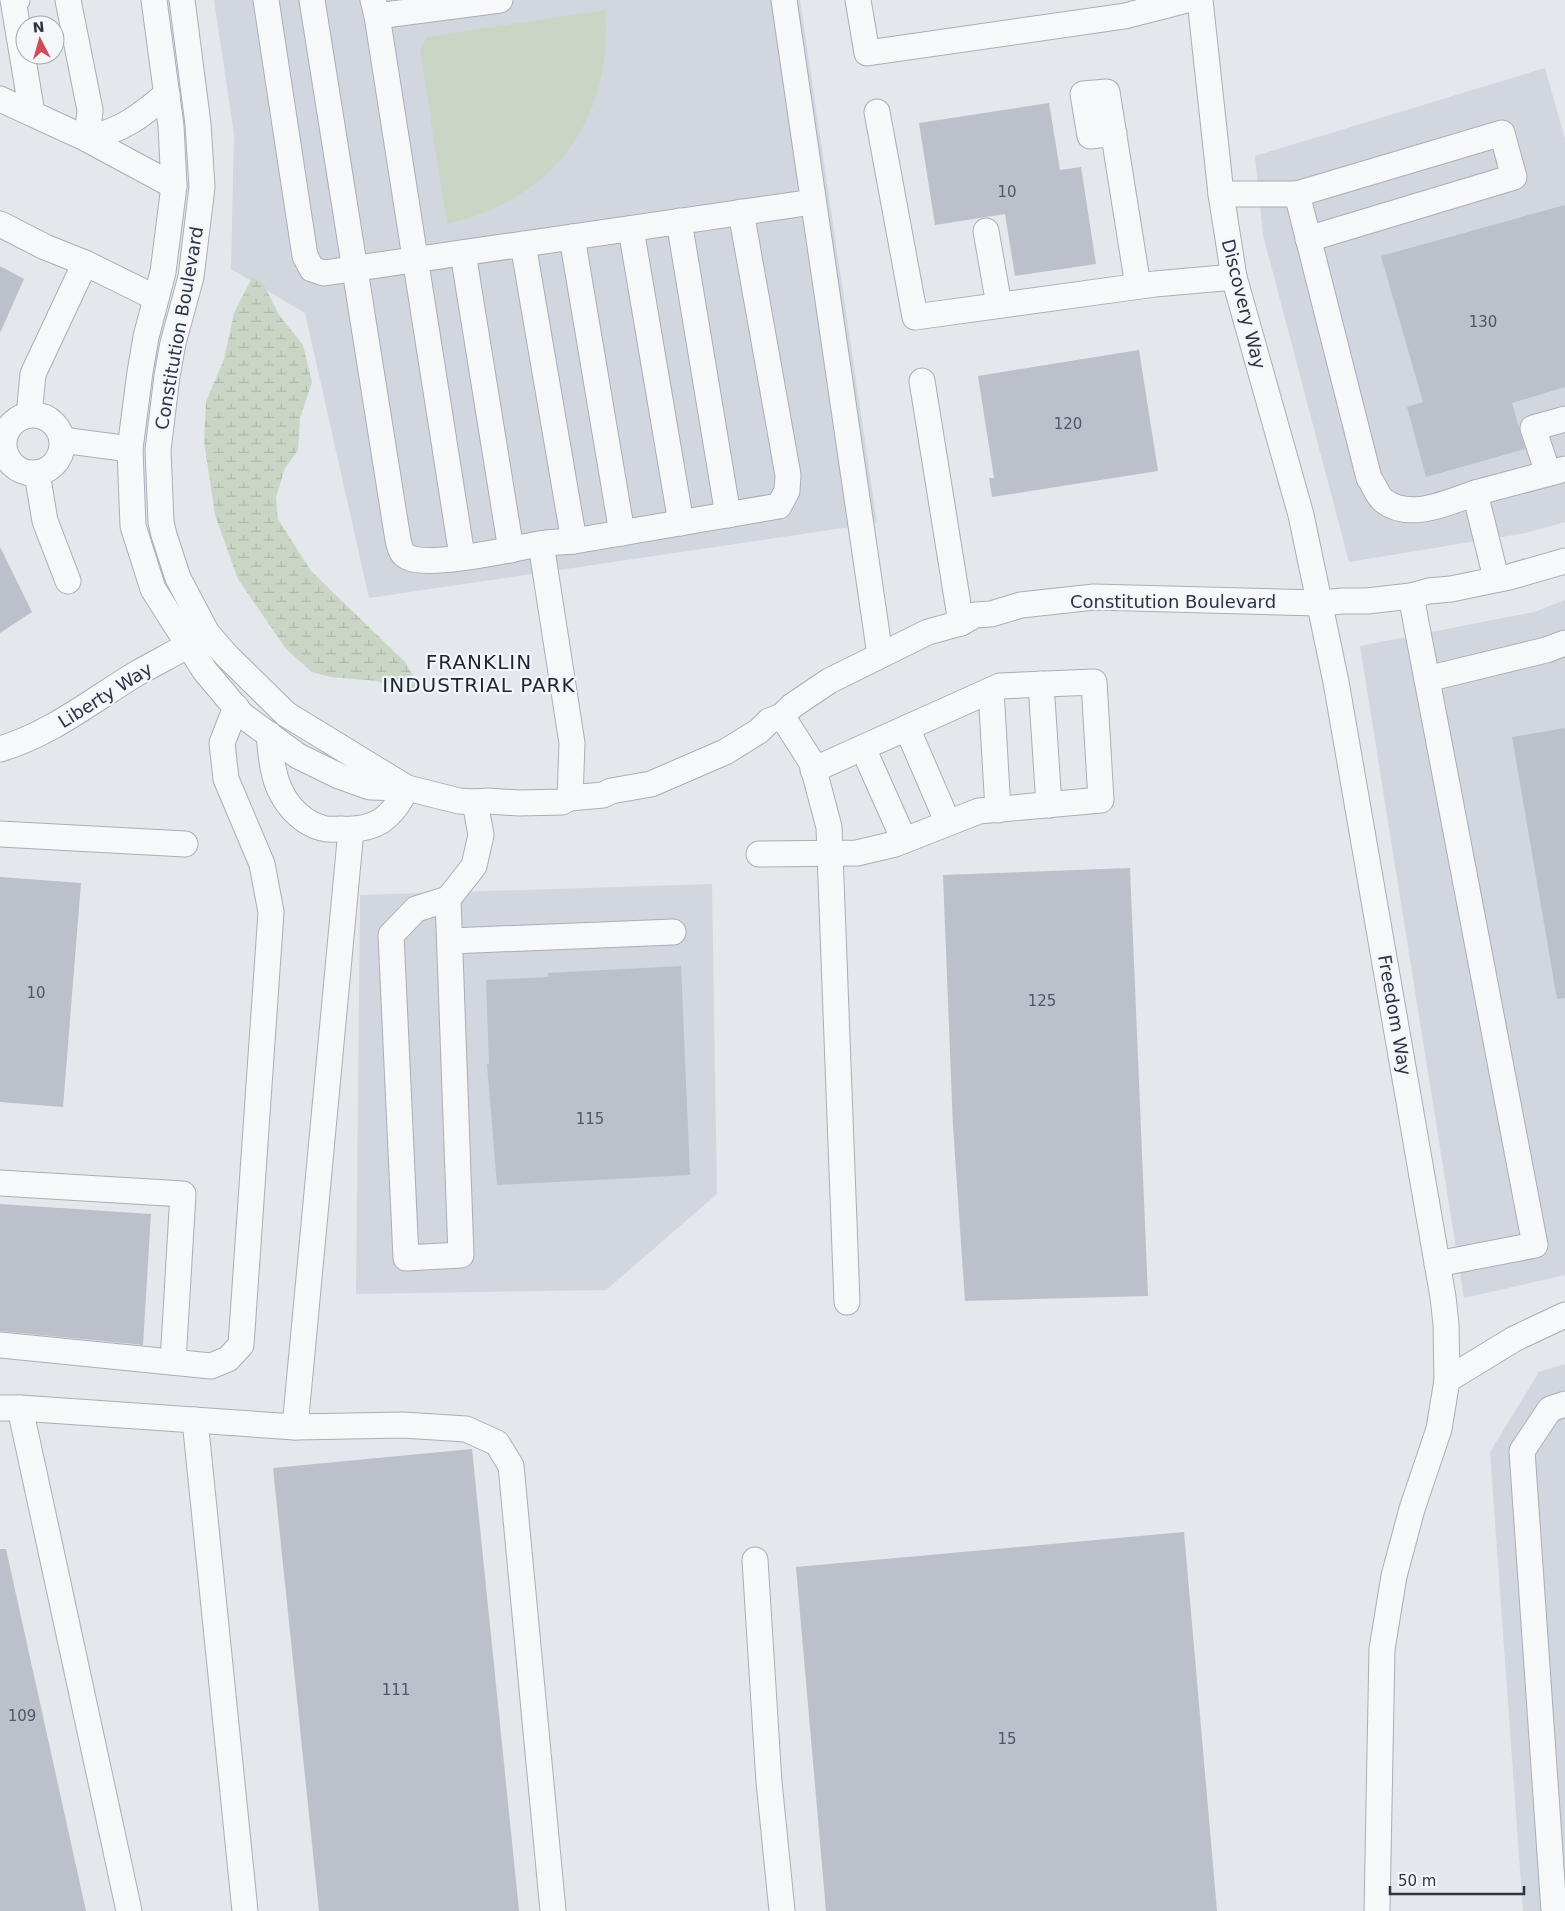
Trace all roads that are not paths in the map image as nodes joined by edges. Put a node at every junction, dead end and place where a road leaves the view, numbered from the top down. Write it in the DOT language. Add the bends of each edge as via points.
graph roads {
  1 [pos="17,0"];
  2 [pos="68,0"];
  3 [pos="154,0"];
  4 [pos="182,0"];
  5 [pos="266,0"];
  6 [pos="312,0"];
  7 [pos="500,0"];
  8 [pos="784,0"];
  9 [pos="858,0"];
  10 [pos="1187,0"];
  11 [pos="1200,0"];
  12 [pos="375,8"];
  13 [pos="1124,8"];
  14 [pos="167,94"];
  15 [pos="0,99"];
  16 [pos="877,112"];
  17 [pos="32,113"];
  18 [pos="1114,133"];
  19 [pos="88,139"];
  20 [pos="174,186"];
  21 [pos="1220,194"];
  22 [pos="1297,194"];
  23 [pos="814,202"];
  24 [pos="741,212"];
  25 [pos="679,221"];
  26 [pos="0,224"];
  27 [pos="631,228"];
  28 [pos="986,231"];
  29 [pos="572,237"];
  30 [pos="1308,239"];
  31 [pos="523,244"];
  32 [pos="463,253"];
  33 [pos="415,260"];
  34 [pos="85,263"];
  35 [pos="354,269"];
  36 [pos="1234,277"];
  37 [pos="1138,286"];
  38 [pos="156,298"];
  39 [pos="999,305"];
  40 [pos="922,381"];
  41 [pos="29,415"];
  42 [pos="1565,419"];
  43 [pos="62,440"];
  44 [pos="130,449"];
  45 [pos="1557,471"];
  46 [pos="37,473"];
  47 [pos="1476,493"];
  48 [pos="728,515"];
  49 [pos="681,523"];
  50 [pos="622,533"];
  51 [pos="574,542"];
  52 [pos="541,544"];
  53 [pos="511,550"];
  54 [pos="462,556"];
  55 [pos="1565,561"];
  56 [pos="1496,578"];
  57 [pos="68,581"];
  58 [pos="1411,596"];
  59 [pos="1319,603"];
  60 [pos="961,623"];
  61 [pos="197,639"];
  62 [pos="1565,643"];
  63 [pos="880,655"];
  64 [pos="1427,679"];
  65 [pos="1041,684"];
  66 [pos="992,690"];
  67 [pos="236,707"];
  68 [pos="782,716"];
  69 [pos="907,728"];
  70 [pos="268,734"];
  71 [pos="863,748"];
  72 [pos="0,749"];
  73 [pos="813,770"];
  74 [pos="407,788"];
  75 [pos="570,798"];
  76 [pos="475,802"];
  77 [pos="1049,805"];
  78 [pos="998,810"];
  79 [pos="948,823"];
  80 [pos="351,830"];
  81 [pos="0,834"];
  82 [pos="904,840"];
  83 [pos="185,844"];
  84 [pos="759,854"];
  85 [pos="830,854"];
  86 [pos="448,900"];
  87 [pos="673,932"];
  88 [pos="450,941"];
  89 [pos="0,1183"];
  90 [pos="1437,1264"];
  91 [pos="847,1302"];
  92 [pos="1565,1314"];
  93 [pos="0,1345"];
  94 [pos="173,1362"];
  95 [pos="1447,1380"];
  96 [pos="1565,1404"];
  97 [pos="10,1408"];
  98 [pos="195,1420"];
  99 [pos="295,1427"];
  100 [pos="755,1560"];
  101 [pos="129,1911"];
  102 [pos="245,1911"];
  103 [pos="553,1911"];
  104 [pos="782,1911"];
  105 [pos="1377,1911"];
  106 [pos="1554,1911"];
  1 -- 17 [label="street" via="13,0"];
  2 -- 19 [label="street" via="90,110"];
  3 -- 14 [label="street, Constitution Boulevard"];
  4 -- 61 [label="street, Constitution Boulevard" via="198,124 202,187 191,277 173,343 158,450 161,522"];
  5 -- 35 [label="street" via="304,256 312,269 324,273"];
  6 -- 35 [label="street"];
  7 -- 12 [label="street"];
  8 -- 23 [label="street"];
  9 -- 13 [label="street" via="867,53"];
  10 -- 13 [label="street"];
  11 -- 21 [label="street, Discovery Way"];
  12 -- 33 [label="street"];
  14 -- 19 [label="street" via="130,123"];
  14 -- 20 [label="street, Constitution Boulevard"];
  15 -- 17 [label="street"];
  16 -- 39 [label="street" via="915,317"];
  17 -- 19 [label="street"];
  18 -- 37 [label="street"];
  19 -- 20 [label="street"];
  20 -- 38 [label="street, Constitution Boulevard" via="164,272"];
  21 -- 22 [label="street"];
  21 -- 36 [label="street, Discovery Way"];
  22 -- 30 [label="street"];
  22 -- 30 [label="street" via="1502,133 1514,177"];
  23 -- 24 [label="street"];
  23 -- 63 [label="street"];
  24 -- 25 [label="street"];
  24 -- 48 [label="street" via="788,483 779,506"];
  25 -- 27 [label="street"];
  25 -- 48 [label="street"];
  26 -- 34 [label="street"];
  27 -- 29 [label="street"];
  27 -- 49 [label="street"];
  28 -- 39 [label="street"];
  29 -- 31 [label="street"];
  29 -- 50 [label="street"];
  30 -- 47 [label="street" via="1369,478 1384,501 1405,510 1435,507"];
  31 -- 32 [label="street"];
  31 -- 51 [label="street"];
  32 -- 33 [label="street"];
  32 -- 53 [label="street"];
  33 -- 35 [label="street"];
  33 -- 54 [label="street"];
  34 -- 38 [label="street"];
  34 -- 41 [label="street" via="33,374"];
  35 -- 54 [label="street" via="402,554 430,560"];
  36 -- 37 [label="street"];
  36 -- 59 [label="street, Discovery Way" via="1301,515"];
  37 -- 39 [label="street"];
  38 -- 44 [label="street, Constitution Boulevard" via="140,372"];
  40 -- 60 [label="street"];
  41 -- 43 [label="street" via="38,415 54,423"];
  41 -- 46 [label="street" via="20,417 7,430 4,448 12,464 28,473"];
  42 -- 45 [label="street" via="1533,428"];
  43 -- 44 [label="street"];
  43 -- 46 [label="street" via="62,449 54,465"];
  44 -- 61 [label="street, Constitution Boulevard" via="134,526 153,589"];
  45 -- 47 [label="street"];
  46 -- 57 [label="street" via="45,521"];
  47 -- 56 [label="street"];
  48 -- 49 [label="street"];
  49 -- 50 [label="street"];
  50 -- 51 [label="street"];
  51 -- 52 [label="street"];
  52 -- 53 [label="street"];
  52 -- 75 [label="street" via="572,743"];
  53 -- 54 [label="street"];
  55 -- 56 [label="street, Constitution Boulevard"];
  56 -- 58 [label="street, Constitution Boulevard"];
  58 -- 59 [label="street, Constitution Boulevard"];
  58 -- 64 [label="street"];
  59 -- 60 [label="street, Constitution Boulevard" via="1094,597 1021,604 991,614 975,615"];
  59 -- 90 [label="street, Freedom Way" via="1336,682"];
  60 -- 63 [label="street, Constitution Boulevard" via="928,632"];
  61 -- 67 [label="street, Constitution Boulevard" via="205,672"];
  61 -- 72 [label="street, Liberty Way" via="55,727"];
  61 -- 74 [label="street, Constitution Boulevard" via="226,655 286,714"];
  62 -- 64 [label="street"];
  63 -- 68 [label="street, Constitution Boulevard" via="829,681"];
  64 -- 90 [label="street" via="1535,1245"];
  65 -- 66 [label="street" via="1000,686"];
  65 -- 77 [label="street"];
  65 -- 77 [label="street" via="1094,682 1101,800"];
  66 -- 69 [label="street"];
  66 -- 78 [label="street"];
  67 -- 70 [label="street, Constitution Boulevard"];
  67 -- 94 [label="street" via="222,742 226,779 262,864 271,912 241,1345 228,1359 211,1366"];
  68 -- 73 [label="street" via="812,763"];
  68 -- 75 [label="street, Constitution Boulevard" via="769,720 725,752 651,784 603,795"];
  69 -- 71 [label="street"];
  69 -- 79 [label="street"];
  70 -- 74 [label="street, Constitution Boulevard" via="298,756 338,776 370,787"];
  70 -- 80 [label="street" via="277,784 291,807 303,819 320,828"];
  71 -- 73 [label="street"];
  71 -- 82 [label="street"];
  73 -- 85 [label="street" via="829,827"];
  74 -- 76 [label="street, Constitution Boulevard"];
  74 -- 80 [label="street" via="395,808 381,821"];
  75 -- 76 [label="street, Constitution Boulevard" via="548,803"];
  76 -- 86 [label="street" via="481,836 474,866"];
  77 -- 78 [label="street"];
  78 -- 79 [label="street" via="979,811"];
  79 -- 82 [label="street"];
  80 -- 99 [label="street"];
  81 -- 83 [label="street"];
  82 -- 85 [label="street" via="857,853"];
  84 -- 85 [label="street"];
  85 -- 91 [label="street"];
  86 -- 88 [label="street"];
  86 -- 88 [label="street" via="416,909 391,935 406,1258 461,1254"];
  87 -- 88 [label="street"];
  89 -- 94 [label="street" via="183,1194"];
  90 -- 95 [label="street, Freedom Way" via="1446,1324"];
  92 -- 95 [label="street" via="1514,1339"];
  93 -- 94 [label="street"];
  95 -- 105 [label="street, Freedom Way" via="1439,1429 1412,1509 1393,1584 1382,1649"];
  96 -- 106 [label="street" via="1550,1409 1522,1451"];
  97 -- 98 [label="street"];
  97 -- 101 [label="street"];
  98 -- 99 [label="street"];
  98 -- 102 [label="street"];
  99 -- 103 [label="street" via="403,1425 466,1429 497,1443 512,1466"];
  100 -- 104 [label="street" via="769,1782"];
}
